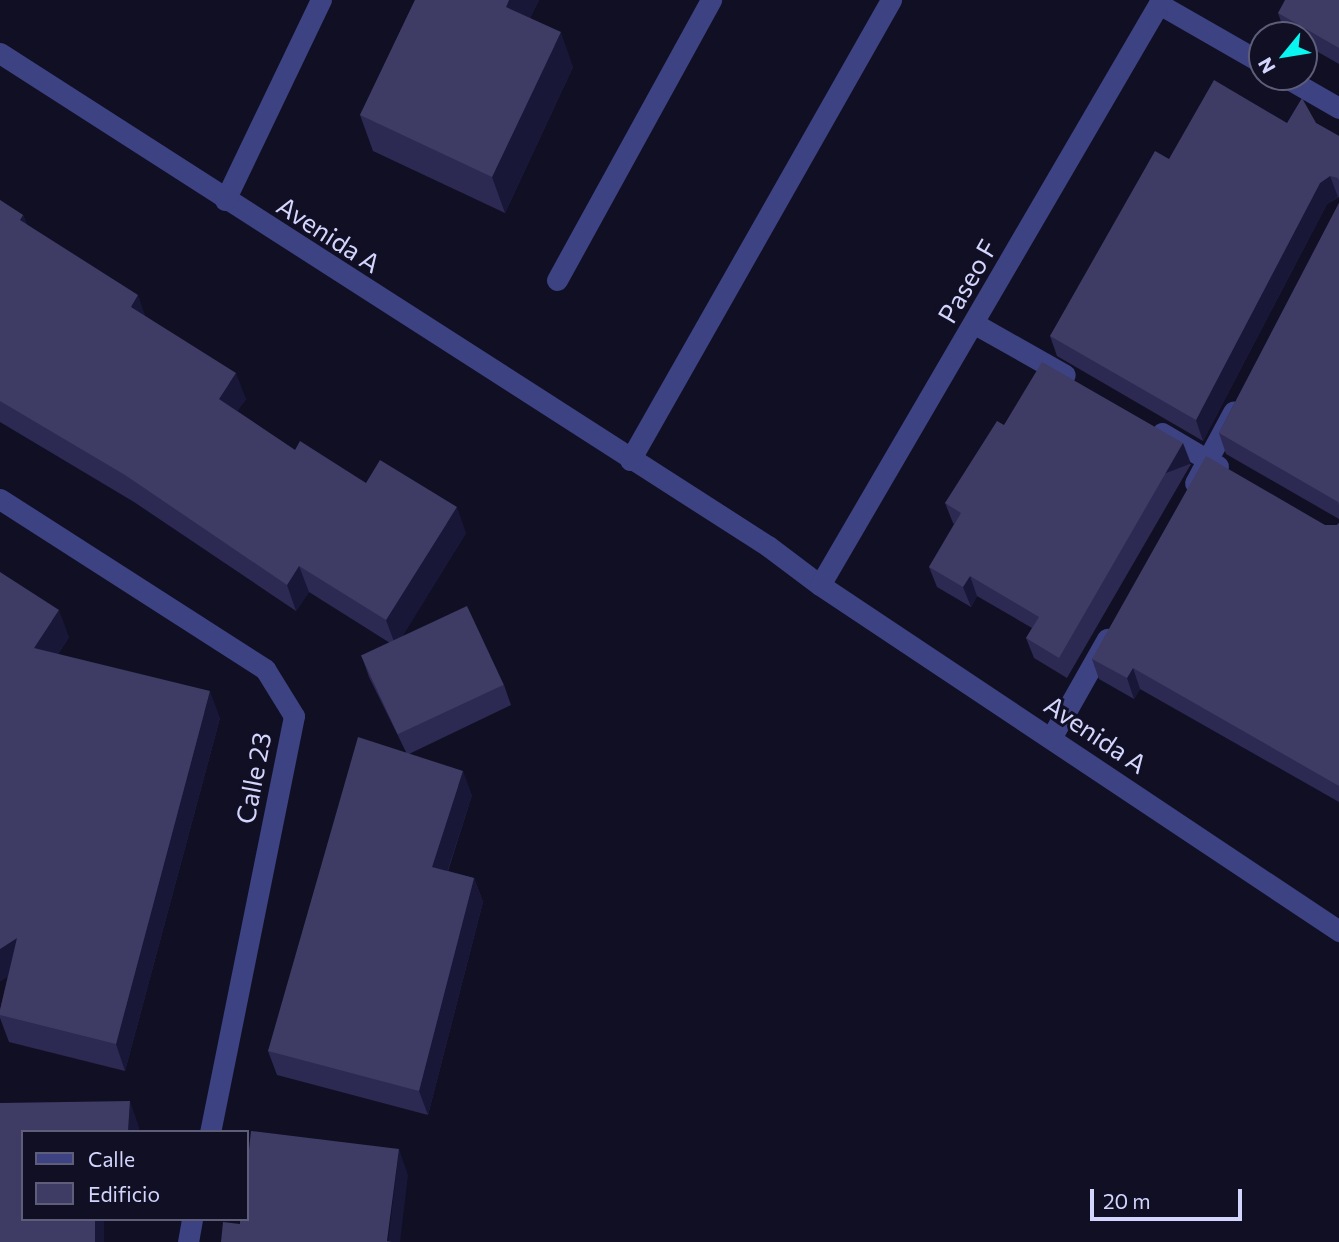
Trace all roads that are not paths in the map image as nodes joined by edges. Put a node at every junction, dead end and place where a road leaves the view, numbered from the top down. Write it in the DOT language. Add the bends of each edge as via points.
graph roads {
  1 [pos="321,0"];
  2 [pos="711,0"];
  3 [pos="891,0"];
  4 [pos="1160,2"];
  5 [pos="0,53"];
  6 [pos="1248,55"];
  7 [pos="1310,91"];
  8 [pos="1339,108"];
  9 [pos="225,200"];
  10 [pos="557,280"];
  11 [pos="975,324"];
  12 [pos="1082,385"];
  13 [pos="1245,388"];
  14 [pos="1139,419"];
  15 [pos="630,460"];
  16 [pos="1208,460"];
  17 [pos="1232,474"];
  18 [pos="1187,496"];
  19 [pos="0,499"];
  20 [pos="820,585"];
  21 [pos="1119,617"];
  22 [pos="1051,738"];
  23 [pos="1339,932"];
  24 [pos="210,1130"];
  25 [pos="192,1221"];
  26 [pos="188,1242"];
  1 -- 9 [label="street"];
  2 -- 10 [label="street"];
  3 -- 15 [label="street"];
  4 -- 6 [label="street"];
  4 -- 11 [label="street, Paseo F"];
  5 -- 9 [label="street, Avenida A"];
  7 -- 8 [label="street"];
  9 -- 15 [label="street, Avenida A"];
  11 -- 12 [label="street"];
  11 -- 20 [label="street, Paseo F"];
  13 -- 16 [label="street"];
  14 -- 16 [label="street"];
  15 -- 20 [label="street, Avenida A" via="768,546"];
  16 -- 17 [label="street"];
  16 -- 18 [label="street"];
  19 -- 24 [label="street, Calle 23" via="265,669 294,716"];
  20 -- 22 [label="street, Avenida A"];
  21 -- 22 [label="street"];
  22 -- 23 [label="street, Avenida A"];
  25 -- 26 [label="street"];
}
